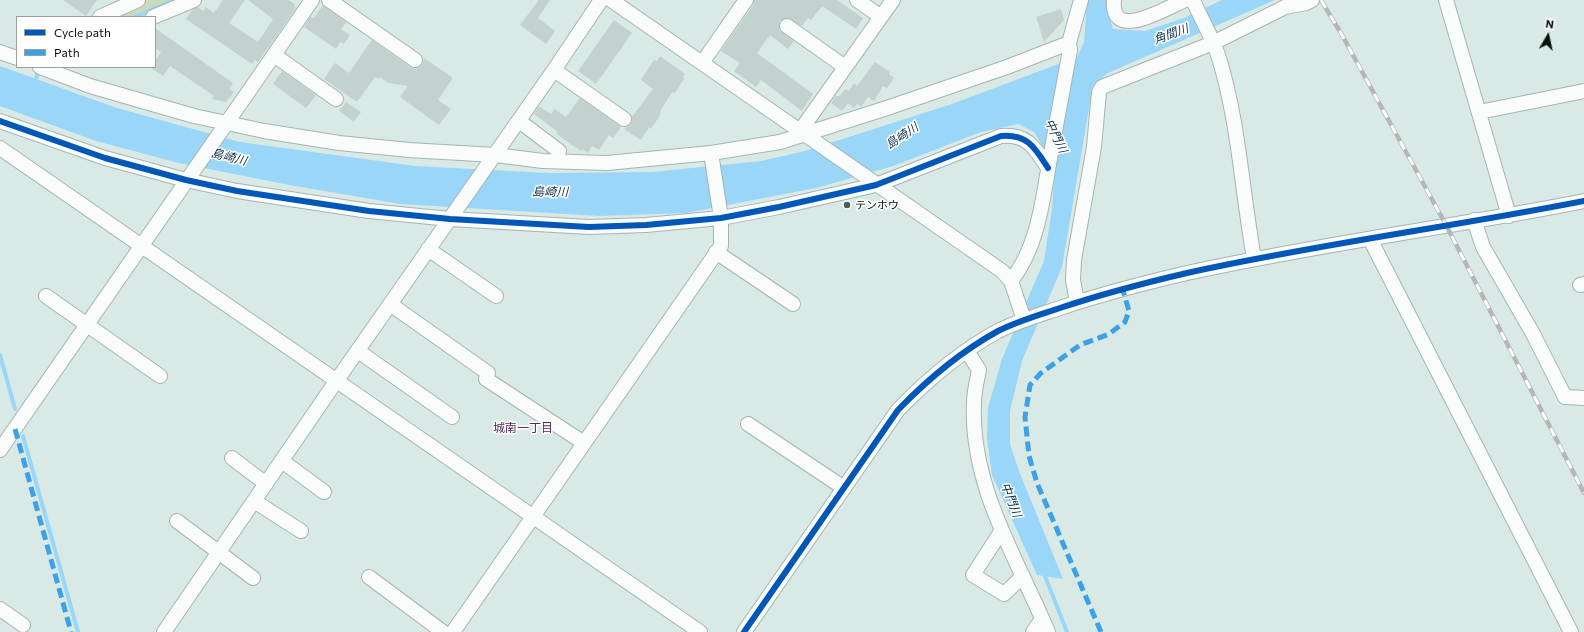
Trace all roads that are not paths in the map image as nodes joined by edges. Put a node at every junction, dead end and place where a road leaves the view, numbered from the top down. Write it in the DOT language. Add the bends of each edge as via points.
graph roads {
  1 [pos="138,0"];
  2 [pos="194,0"];
  3 [pos="312,0"];
  4 [pos="329,0"];
  5 [pos="601,0"];
  6 [pos="611,0"];
  7 [pos="746,0"];
  8 [pos="856,0"];
  9 [pos="893,0"];
  10 [pos="1081,0"];
  11 [pos="1114,0"];
  12 [pos="1185,0"];
  13 [pos="1193,0"];
  14 [pos="1312,0"];
  15 [pos="1446,0"];
  16 [pos="102,16"];
  17 [pos="155,16"];
  18 [pos="881,17"];
  19 [pos="787,26"];
  20 [pos="1212,41"];
  21 [pos="1069,46"];
  22 [pos="0,52"];
  23 [pos="274,55"];
  24 [pos="16,58"];
  25 [pos="415,60"];
  26 [pos="702,63"];
  27 [pos="845,67"];
  28 [pos="43,68"];
  29 [pos="554,70"];
  30 [pos="1584,91"];
  31 [pos="336,99"];
  32 [pos="1479,112"];
  33 [pos="624,119"];
  34 [pos="0,121"];
  35 [pos="519,121"];
  36 [pos="225,125"];
  37 [pos="807,136"];
  38 [pos="0,148"];
  39 [pos="559,151"];
  40 [pos="712,156"];
  41 [pos="493,158"];
  42 [pos="1050,162"];
  43 [pos="188,178"];
  44 [pos="872,182"];
  45 [pos="1584,201"];
  46 [pos="720,215"];
  47 [pos="452,216"];
  48 [pos="1509,216"];
  49 [pos="1474,220"];
  50 [pos="1370,239"];
  51 [pos="142,245"];
  52 [pos="428,249"];
  53 [pos="716,252"];
  54 [pos="1254,258"];
  55 [pos="1011,281"];
  56 [pos="46,296"];
  57 [pos="496,296"];
  58 [pos="1077,302"];
  59 [pos="390,304"];
  60 [pos="793,304"];
  61 [pos="1024,320"];
  62 [pos="87,325"];
  63 [pos="358,351"];
  64 [pos="967,351"];
  65 [pos="160,376"];
  66 [pos="337,380"];
  67 [pos="1584,398"];
  68 [pos="452,416"];
  69 [pos="748,424"];
  70 [pos="584,443"];
  71 [pos="0,450"];
  72 [pos="232,458"];
  73 [pos="282,461"];
  74 [pos="266,484"];
  75 [pos="844,488"];
  76 [pos="324,492"];
  77 [pos="254,501"];
  78 [pos="533,516"];
  79 [pos="178,521"];
  80 [pos="1002,530"];
  81 [pos="301,532"];
  82 [pos="219,551"];
  83 [pos="1022,576"];
  84 [pos="369,577"];
  85 [pos="253,578"];
  86 [pos="0,609"];
  87 [pos="1042,619"];
  88 [pos="23,625"];
  89 [pos="164,632"];
  90 [pos="443,632"];
  91 [pos="453,632"];
  92 [pos="700,632"];
  93 [pos="744,632"];
  94 [pos="1033,632"];
  95 [pos="1048,632"];
  96 [pos="1571,632"];
  1 -- 16 [label="street"];
  2 -- 17 [label="street"];
  3 -- 23 [label="street"];
  4 -- 25 [label="street"];
  5 -- 29 [label="street"];
  6 -- 26 [label="street"];
  7 -- 26 [label="street"];
  8 -- 18 [label="street"];
  9 -- 18 [label="street"];
  10 -- 21 [label="street"];
  11 -- 12 [label="street" via="1113,9 1117,17 1122,21 1134,22"];
  13 -- 20 [label="street"];
  14 -- 20 [label="street" via="1285,7"];
  15 -- 32 [label="street"];
  18 -- 27 [label="street"];
  19 -- 27 [label="street"];
  20 -- 54 [label="street" via="1219,58 1234,119 1246,217"];
  20 -- 58 [label="street" via="1102,87 1099,92 1094,147 1074,260 1073,280"];
  21 -- 37 [label="street"];
  21 -- 42 [label="street"];
  22 -- 24 [label="street"];
  23 -- 31 [label="street"];
  23 -- 36 [label="street"];
  26 -- 37 [label="street"];
  27 -- 37 [label="street"];
  28 -- 36 [label="street" via="90,86"];
  29 -- 33 [label="street"];
  29 -- 35 [label="street"];
  30 -- 32 [label="street"];
  32 -- 48 [label="street"];
  34 -- 43 [label="street" via="105,158"];
  35 -- 39 [label="street"];
  35 -- 41 [label="street"];
  36 -- 41 [label="street" via="339,143"];
  36 -- 43 [label="street"];
  37 -- 40 [label="street"];
  37 -- 44 [label="street"];
  38 -- 51 [label="street"];
  40 -- 41 [label="street" via="607,163"];
  40 -- 46 [label="street"];
  41 -- 47 [label="street"];
  42 -- 44 [label="street" via="1019,136 1001,136"];
  42 -- 55 [label="street" via="1037,228 1019,271"];
  43 -- 47 [label="street" via="238,191 369,211"];
  43 -- 51 [label="street"];
  44 -- 46 [label="street" via="779,207"];
  44 -- 55 [label="street" via="996,267"];
  45 -- 48 [label="street"];
  46 -- 47 [label="street" via="646,225 589,227"];
  46 -- 53 [label="street" via="721,246"];
  47 -- 52 [label="street"];
  48 -- 49 [label="street"];
  49 -- 50 [label="street"];
  49 -- 67 [label="street" via="1483,247 1532,332 1565,397"];
  50 -- 54 [label="street"];
  50 -- 96 [label="street"];
  51 -- 62 [label="street"];
  51 -- 66 [label="street"];
  52 -- 57 [label="street"];
  52 -- 59 [label="street"];
  53 -- 60 [label="street"];
  53 -- 70 [label="street"];
  54 -- 58 [label="street" via="1122,288"];
  55 -- 61 [label="street"];
  56 -- 62 [label="street"];
  58 -- 61 [label="street"];
  59 -- 63 [label="street"];
  59 -- 70 [label="street" via="487,376"];
  61 -- 64 [label="street"];
  62 -- 65 [label="street"];
  62 -- 71 [label="street"];
  63 -- 66 [label="street"];
  63 -- 68 [label="street"];
  64 -- 75 [label="street" via="921,385 898,410"];
  64 -- 80 [label="street" via="979,370 974,401 974,427 987,497"];
  66 -- 73 [label="street"];
  66 -- 78 [label="street"];
  69 -- 75 [label="street"];
  70 -- 78 [label="street"];
  72 -- 74 [label="street"];
  73 -- 74 [label="street"];
  73 -- 76 [label="street"];
  74 -- 77 [label="street"];
  75 -- 93 [label="street"];
  77 -- 81 [label="street"];
  77 -- 82 [label="street"];
  78 -- 91 [label="street"];
  78 -- 92 [label="street"];
  79 -- 82 [label="street"];
  80 -- 83 [label="street"];
  80 -- 83 [label="street" via="973,575 1004,594"];
  82 -- 85 [label="street"];
  82 -- 89 [label="street"];
  83 -- 87 [label="street"];
  84 -- 90 [label="street"];
  86 -- 88 [label="street"];
  87 -- 94 [label="street"];
  87 -- 95 [label="street"];
}
